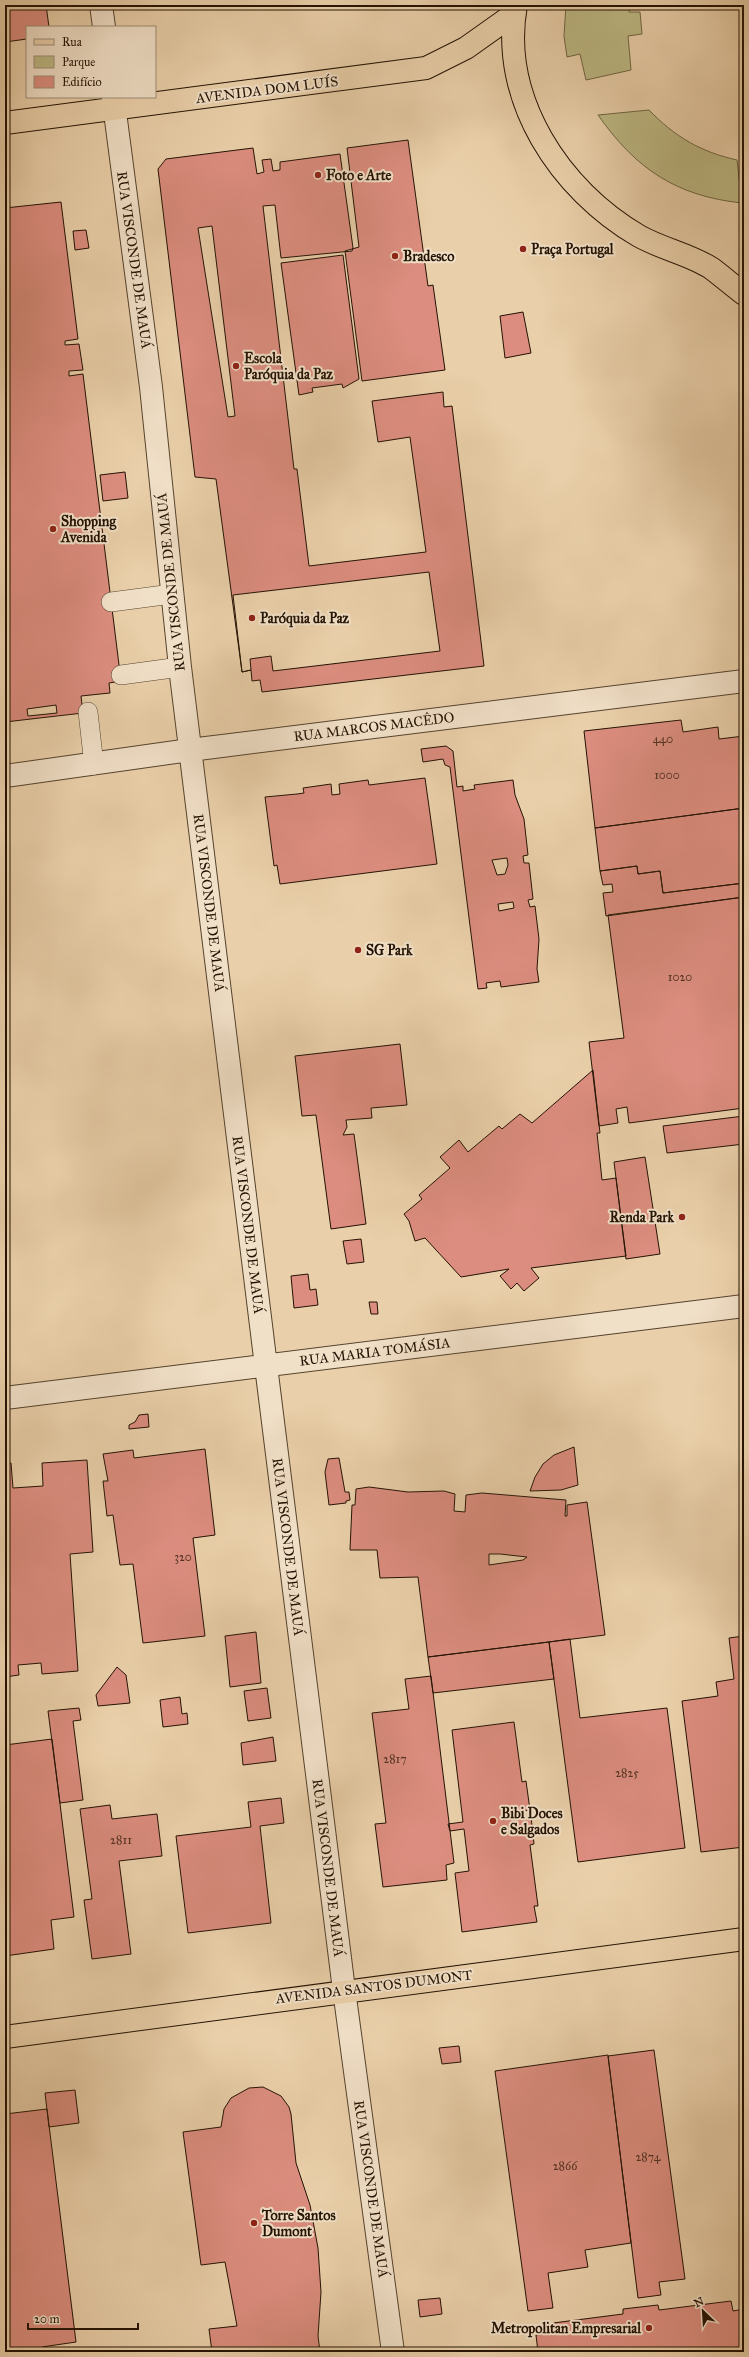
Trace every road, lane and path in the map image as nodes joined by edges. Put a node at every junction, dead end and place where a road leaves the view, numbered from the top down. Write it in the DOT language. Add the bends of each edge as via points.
graph roads {
  1 [pos="102,5"];
  2 [pos="515,10"];
  3 [pos="104,26"];
  4 [pos="114,103"];
  5 [pos="5,123"];
  6 [pos="744,294"];
  7 [pos="172,594"];
  8 [pos="111,602"];
  9 [pos="180,667"];
  10 [pos="121,675"];
  11 [pos="744,681"];
  12 [pos="88,712"];
  13 [pos="190,750"];
  14 [pos="94,765"];
  15 [pos="5,776"];
  16 [pos="744,1306"];
  17 [pos="266,1366"];
  18 [pos="5,1398"];
  19 [pos="744,1939"];
  20 [pos="344,1990"];
  21 [pos="5,2037"];
  22 [pos="393,2352"];
  1 -- 3 [label="street"];
  2 -- 4 [label="main road, AVENIDA DOM LUÍS" via="466,48 426,68"];
  2 -- 6 [label="main road" via="513,57 521,93 542,141 566,175 595,205 639,236 710,268"];
  4 -- 5 [label="main road, AVENIDA DOM LUÍS"];
  4 -- 7 [label="street, RUA VISCONDE DE MAUÁ" via="151,388"];
  7 -- 8 [label="lane"];
  7 -- 9 [label="street, RUA VISCONDE DE MAUÁ"];
  9 -- 10 [label="lane"];
  9 -- 13 [label="street, RUA VISCONDE DE MAUÁ"];
  11 -- 13 [label="street, RUA MARCOS MACÊDO"];
  12 -- 14 [label="lane"];
  13 -- 14 [label="street, RUA MARCOS MACÊDO"];
  13 -- 17 [label="street, RUA VISCONDE DE MAUÁ"];
  14 -- 15 [label="street, RUA MARCOS MACÊDO"];
  16 -- 17 [label="street, RUA MARIA TOMÁSIA"];
  17 -- 18 [label="street, RUA MARIA TOMÁSIA"];
  17 -- 20 [label="street, RUA VISCONDE DE MAUÁ"];
  19 -- 20 [label="main road, AVENIDA SANTOS DUMONT"];
  20 -- 21 [label="main road, AVENIDA SANTOS DUMONT"];
  20 -- 22 [label="street, RUA VISCONDE DE MAUÁ"];
}
